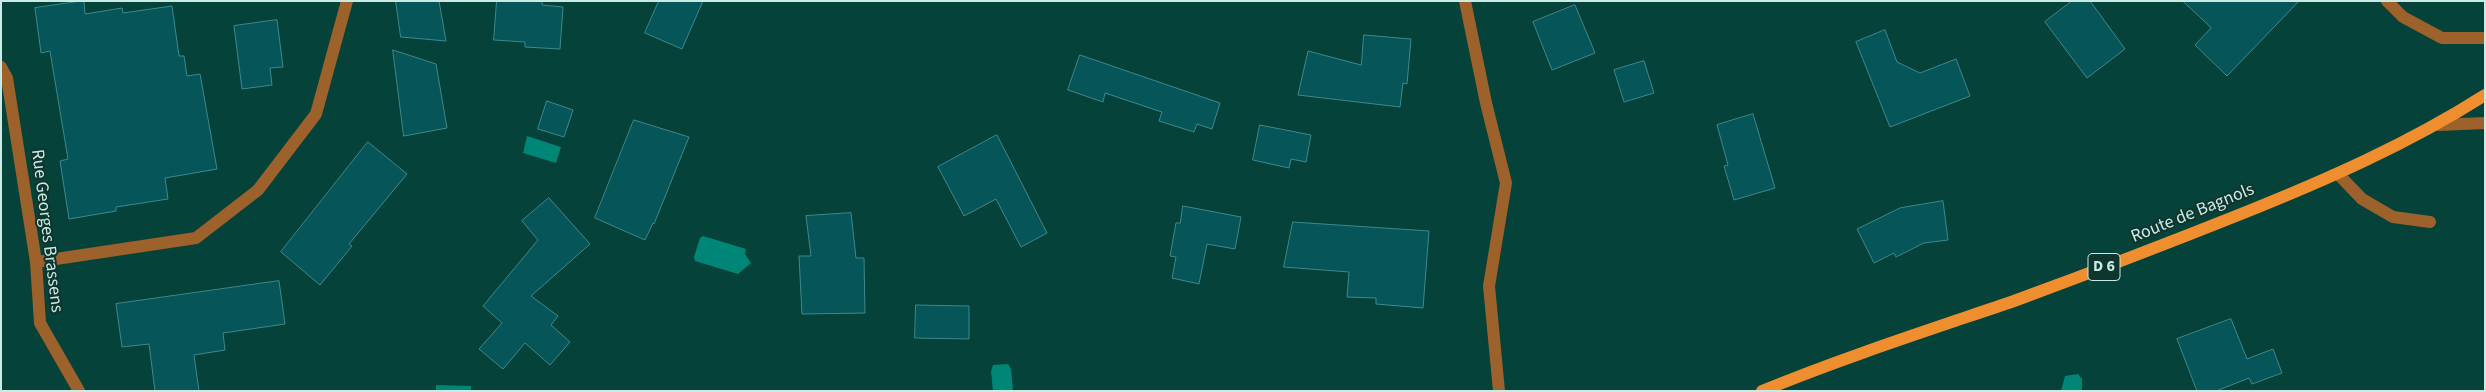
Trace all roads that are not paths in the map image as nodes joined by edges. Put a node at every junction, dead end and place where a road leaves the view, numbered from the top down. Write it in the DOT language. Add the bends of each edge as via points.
graph roads {
  1 [pos="347,1"];
  2 [pos="1465,1"];
  3 [pos="2387,1"];
  4 [pos="2485,38"];
  5 [pos="1,67"];
  6 [pos="2485,95"];
  7 [pos="2485,122"];
  8 [pos="2439,125"];
  9 [pos="2338,174"];
  10 [pos="2430,222"];
  11 [pos="36,262"];
  12 [pos="79,391"];
  13 [pos="1499,391"];
  14 [pos="1762,391"];
  1 -- 11 [label="street" via="316,114 258,190 196,238"];
  2 -- 13 [label="street" via="1506,183 1489,286"];
  3 -- 4 [label="street" via="2403,17 2442,38"];
  5 -- 11 [label="street, Rue Georges Brassens" via="7,78"];
  6 -- 8 [label="main road, Route de Bagnols / D 6"];
  7 -- 8 [label="street"];
  8 -- 9 [label="main road, Route de Bagnols / D 6"];
  9 -- 10 [label="street" via="2362,199 2393,217"];
  9 -- 14 [label="main road, Route de Bagnols / D 6" via="2165,244 1864,351"];
  11 -- 12 [label="street, Rue Georges Brassens" via="40,323"];
}
